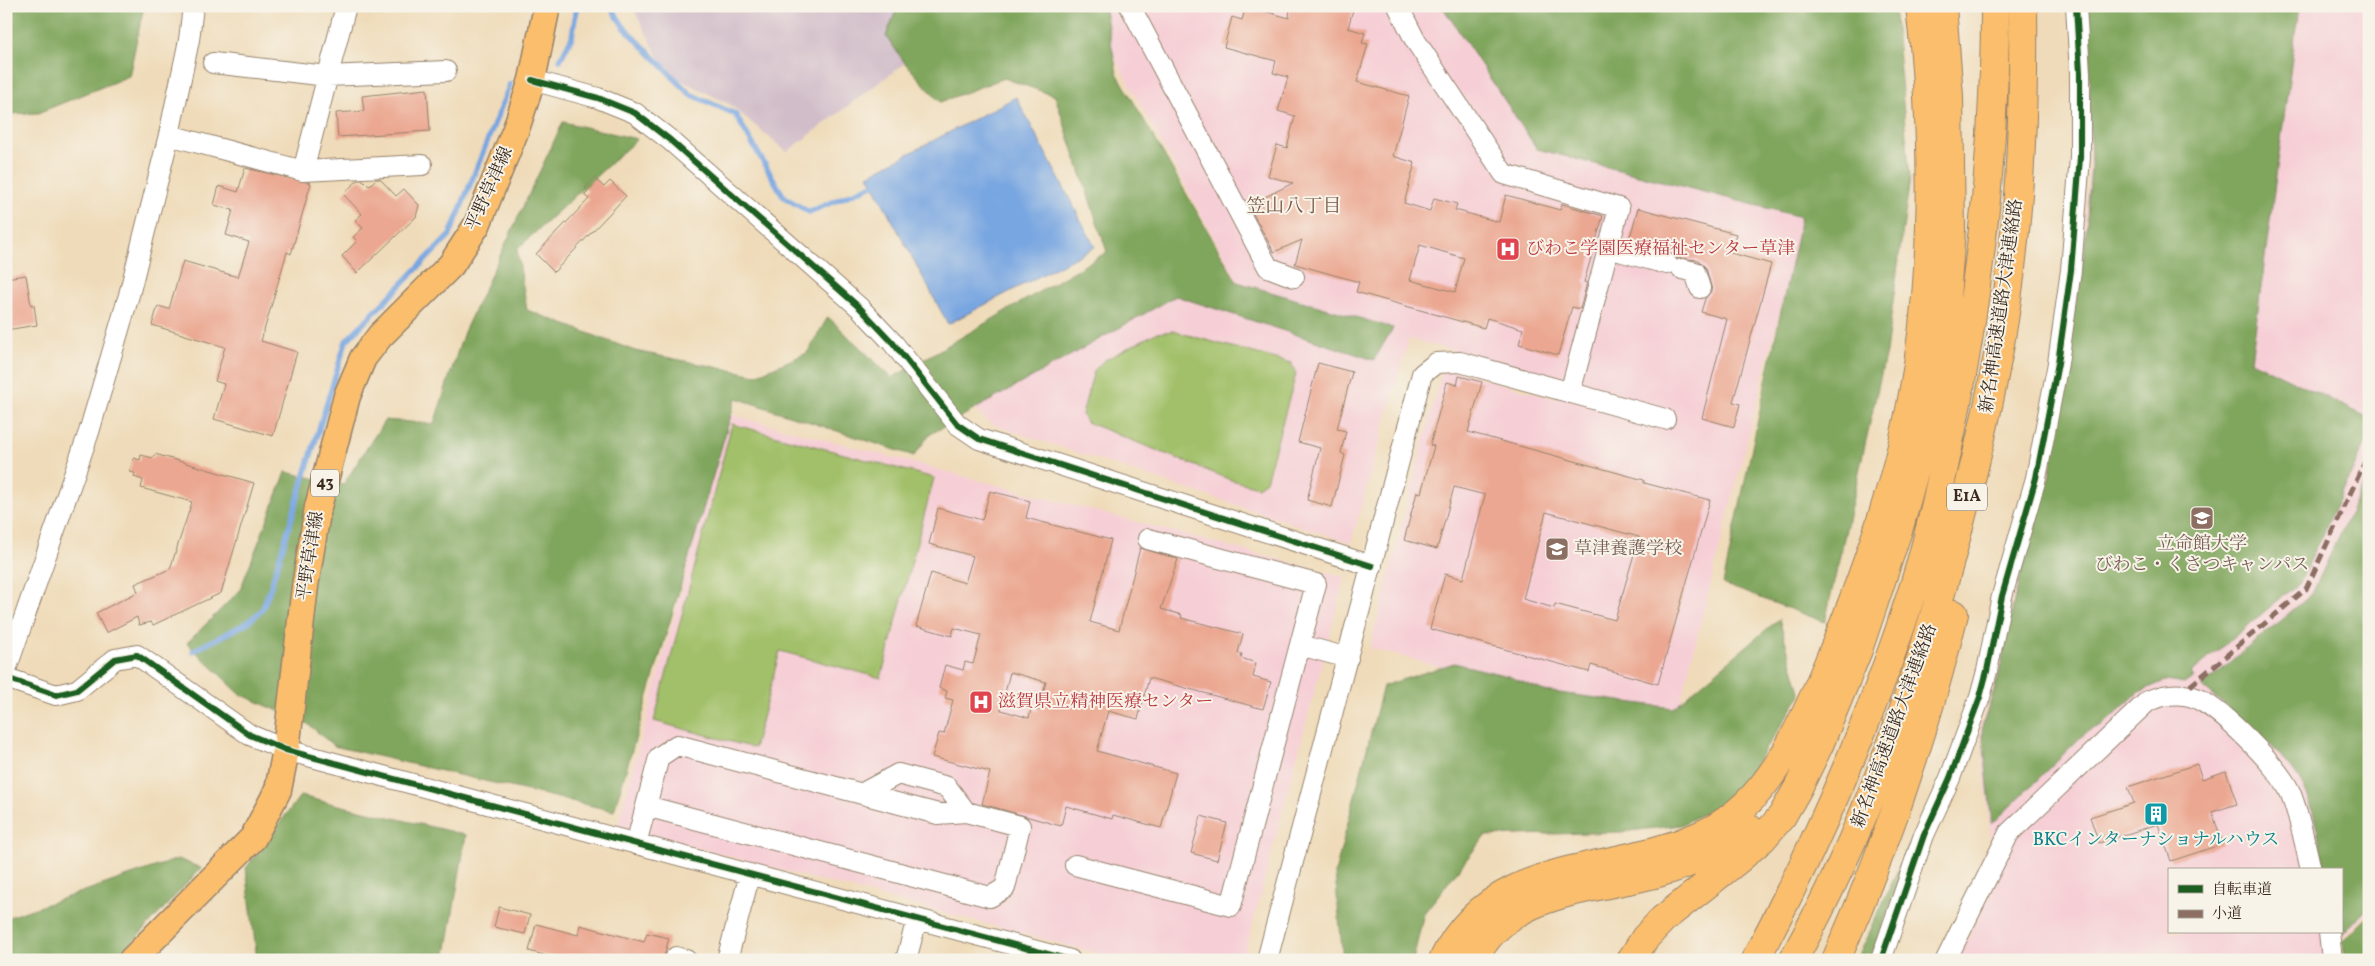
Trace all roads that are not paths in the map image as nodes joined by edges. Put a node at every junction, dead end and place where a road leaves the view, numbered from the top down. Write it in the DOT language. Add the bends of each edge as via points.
graph roads {
  1 [pos="193,6"];
  2 [pos="346,6"];
  3 [pos="547,6"];
  4 [pos="1130,6"];
  5 [pos="1398,6"];
  6 [pos="1920,6"];
  7 [pos="1942,6"];
  8 [pos="1987,6"];
  9 [pos="1995,6"];
  10 [pos="2023,6"];
  11 [pos="2076,6"];
  12 [pos="213,63"];
  13 [pos="446,71"];
  14 [pos="327,76"];
  15 [pos="532,80"];
  16 [pos="1992,92"];
  17 [pos="169,135"];
  18 [pos="422,164"];
  19 [pos="303,171"];
  20 [pos="1608,248"];
  21 [pos="1294,276"];
  22 [pos="1700,288"];
  23 [pos="1570,393"];
  24 [pos="1988,408"];
  25 [pos="1665,419"];
  26 [pos="1148,539"];
  27 [pos="1372,566"];
  28 [pos="1300,645"];
  29 [pos="1348,658"];
  30 [pos="6,670"];
  31 [pos="6,678"];
  32 [pos="1819,745"];
  33 [pos="286,750"];
  34 [pos="863,793"];
  35 [pos="646,806"];
  36 [pos="966,812"];
  37 [pos="636,844"];
  38 [pos="1075,864"];
  39 [pos="2310,868"];
  40 [pos="750,874"];
  41 [pos="1780,912"];
  42 [pos="917,919"];
  43 [pos="2328,934"];
  44 [pos="132,960"];
  45 [pos="727,960"];
  46 [pos="906,960"];
  47 [pos="1070,960"];
  48 [pos="1267,960"];
  49 [pos="1443,960"];
  50 [pos="1474,960"];
  51 [pos="1631,960"];
  52 [pos="1748,960"];
  53 [pos="1755,960"];
  54 [pos="1793,960"];
  55 [pos="1836,960"];
  56 [pos="1881,960"];
  57 [pos="1946,960"];
  58 [pos="2332,960"];
  1 -- 17 [label="street"];
  2 -- 14 [label="street"];
  3 -- 15 [label="main road, 平野草津線 / 43"];
  4 -- 21 [label="street" via="1268,267"];
  5 -- 20 [label="street" via="1415,40 1504,174 1619,208"];
  6 -- 49 [label="highway" via="1930,131 1930,204 1924,319 1911,404 1892,483 1853,604 1803,719 1781,759 1736,814 1708,832 1672,846 1566,871 1528,882 1498,896 1472,917 1450,945"];
  7 -- 32 [label="highway" via="1949,96 1951,230 1937,370 1923,439 1900,524 1858,650"];
  8 -- 16 [label="highway"];
  9 -- 16 [label="highway"];
  10 -- 24 [label="highway, 新名神高速道路大津連絡路 / E1A" via="2024,96 2019,191 2005,312"];
  11 -- 56 [label="street" via="2080,148 2071,270 2058,363 2036,478 2002,596 1980,697 1950,778 1924,835"];
  12 -- 14 [label="street"];
  13 -- 14 [label="street"];
  14 -- 19 [label="street"];
  15 -- 27 [label="street" via="598,98 635,113 670,140 860,308 893,342 957,424 979,439"];
  15 -- 33 [label="main road, 平野草津線 / 43" via="477,225 451,265 380,336 363,358 347,396 318,507 306,577"];
  16 -- 41 [label="highway, 新名神高速道路大津連絡路 / E1A" via="1983,249 1966,360 1934,512 1915,582 1885,669 1836,790"];
  17 -- 19 [label="street"];
  17 -- 30 [label="street" via="129,295 89,432"];
  18 -- 19 [label="street"];
  20 -- 22 [label="street" via="1695,272"];
  20 -- 23 [label="street"];
  23 -- 25 [label="street"];
  23 -- 27 [label="street" via="1460,362 1436,363 1422,374"];
  24 -- 54 [label="highway, 新名神高速道路大津連絡路 / E1A" via="1922,662 1853,839"];
  24 -- 55 [label="highway" via="1968,557 1936,687 1882,850"];
  26 -- 28 [label="street" via="1316,584"];
  27 -- 29 [label="street"];
  28 -- 29 [label="street"];
  28 -- 38 [label="street" via="1231,906"];
  29 -- 48 [label="street"];
  31 -- 33 [label="street" via="56,696 77,690 114,660 137,655 250,735"];
  32 -- 50 [label="highway" via="1775,806 1731,843 1708,856 1660,873 1582,888 1522,910 1497,928"];
  32 -- 51 [label="highway" via="1782,816 1763,838 1663,919"];
  33 -- 37 [label="street"];
  33 -- 44 [label="main road, 平野草津線 / 43" via="278,790 253,838"];
  34 -- 35 [label="street" via="677,745 659,757"];
  34 -- 36 [label="street" via="938,814"];
  34 -- 36 [label="street" via="898,774 947,787"];
  35 -- 36 [label="street" via="990,897 1005,888 1020,826"];
  35 -- 37 [label="street"];
  37 -- 40 [label="street"];
  39 -- 57 [label="street" via="2290,793 2270,763 2208,705 2183,694 2165,695 2148,700 2009,833"];
  40 -- 42 [label="street"];
  40 -- 45 [label="street"];
  41 -- 52 [label="highway"];
  41 -- 53 [label="highway, 新名神高速道路大津連絡路 / E1A"];
  42 -- 46 [label="street"];
  42 -- 47 [label="street"];
  43 -- 58 [label="street"];
}
